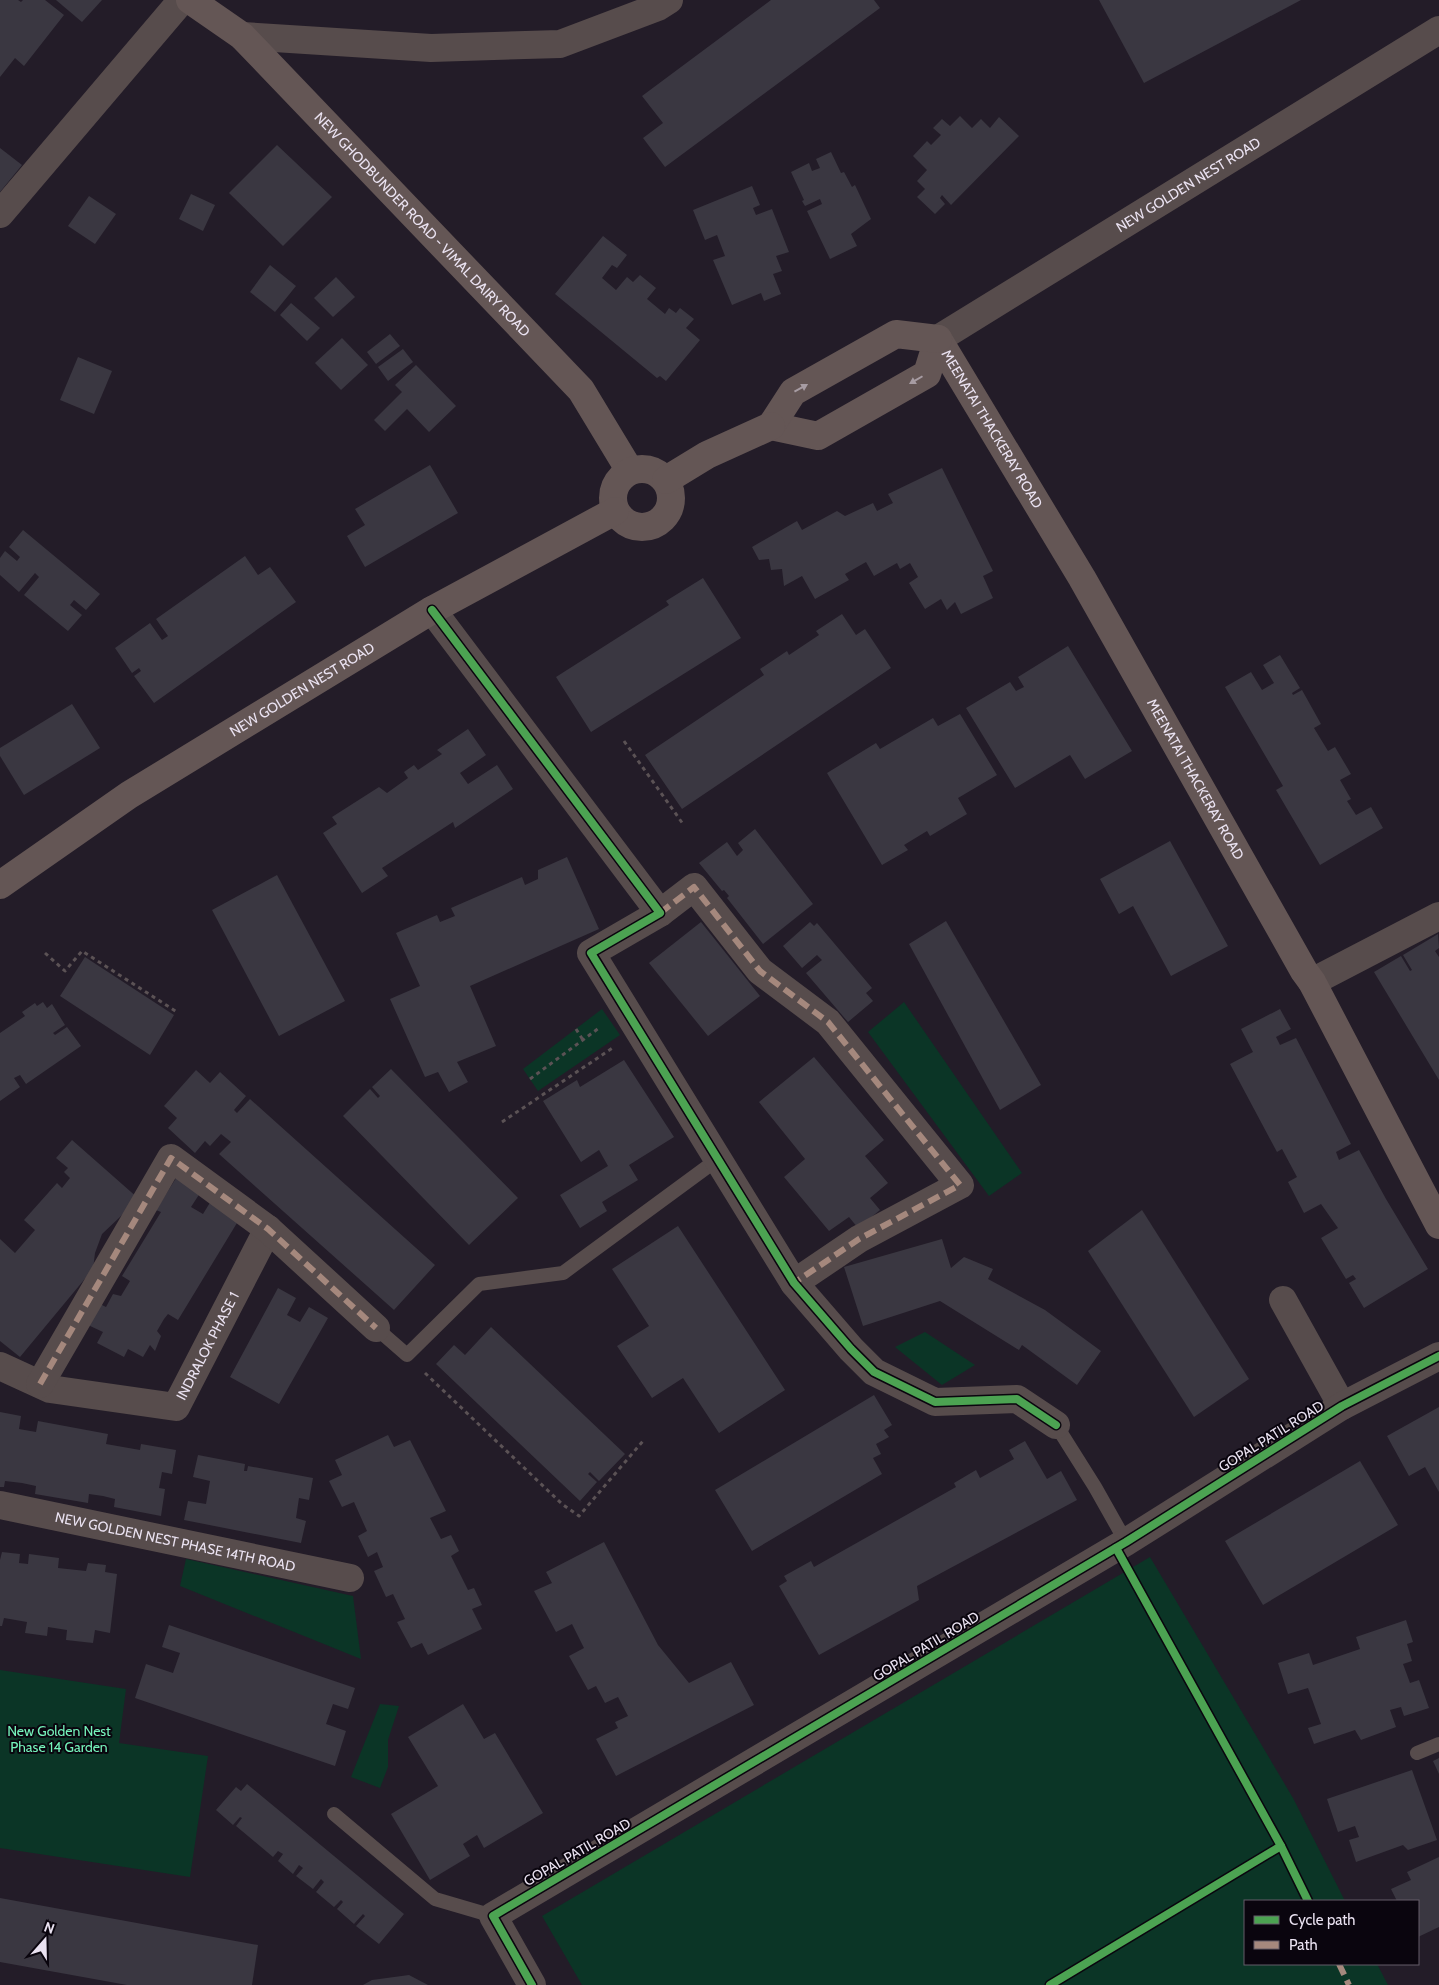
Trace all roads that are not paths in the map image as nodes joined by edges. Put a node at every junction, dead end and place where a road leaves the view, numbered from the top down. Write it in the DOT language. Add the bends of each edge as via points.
graph roads {
  1 [pos="182,0"];
  2 [pos="190,0"];
  3 [pos="669,0"];
  4 [pos="1439,30"];
  5 [pos="242,36"];
  6 [pos="0,214"];
  7 [pos="938,339"];
  8 [pos="771,426"];
  9 [pos="630,471"];
  10 [pos="666,480"];
  11 [pos="616,511"];
  12 [pos="432,610"];
  13 [pos="0,885"];
  14 [pos="660,913"];
  15 [pos="1439,916"];
  16 [pos="1312,982"];
  17 [pos="718,1159"];
  18 [pos="1439,1225"];
  19 [pos="268,1229"];
  20 [pos="794,1283"];
  21 [pos="1283,1300"];
  22 [pos="376,1328"];
  23 [pos="1439,1356"];
  24 [pos="0,1366"];
  25 [pos="40,1384"];
  26 [pos="1342,1406"];
  27 [pos="1056,1425"];
  28 [pos="0,1504"];
  29 [pos="1126,1542"];
  30 [pos="350,1578"];
  31 [pos="1439,1744"];
  32 [pos="1418,1753"];
  33 [pos="334,1814"];
  34 [pos="493,1916"];
  35 [pos="532,1985"];
  1 -- 6 [label="street"];
  2 -- 5 [label="street, NEW GHODBUNDER ROAD - VIMAL DAIRY ROAD"];
  3 -- 5 [label="street" via="560,44 430,48"];
  4 -- 7 [label="street, NEW GOLDEN NEST ROAD"];
  5 -- 9 [label="street, NEW GHODBUNDER ROAD - VIMAL DAIRY ROAD" via="581,390"];
  8 -- 7 [label="street, one-way" via="793,392 896,334"];
  7 -- 8 [label="street, one-way" via="927,374 818,436"];
  7 -- 16 [label="street, MEENATAI THACKERAY ROAD" via="1082,578"];
  8 -- 10 [label="street" via="707,455"];
  9 -- 10 [label="street" via="649,469"];
  9 -- 11 [label="street" via="622,476 613,492"];
  10 -- 11 [label="street" via="670,489 670,508 657,523 638,527 621,519"];
  11 -- 12 [label="street, NEW GOLDEN NEST ROAD"];
  12 -- 13 [label="street, NEW GOLDEN NEST ROAD" via="129,795"];
  12 -- 14 [label="street"];
  14 -- 17 [label="street" via="591,953"];
  14 -- 20 [label="street" via="694,887 760,970 828,1022 960,1185 859,1239"];
  15 -- 16 [label="street"];
  16 -- 18 [label="street, MEENATAI THACKERAY ROAD"];
  17 -- 20 [label="street"];
  17 -- 22 [label="lane" via="563,1273 479,1284 407,1355"];
  19 -- 22 [label="street"];
  19 -- 25 [label="street, INDRALOK PHASE 1" via="176,1407 50,1389"];
  19 -- 25 [label="street" via="171,1158"];
  20 -- 27 [label="street" via="874,1372 935,1402 1017,1399"];
  21 -- 26 [label="street"];
  23 -- 26 [label="street, GOPAL PATIL ROAD"];
  24 -- 25 [label="street, INDRALOK PHASE 1"];
  26 -- 29 [label="street, GOPAL PATIL ROAD"];
  27 -- 29 [label="lane"];
  28 -- 30 [label="street, NEW GOLDEN NEST PHASE 14TH ROAD"];
  29 -- 34 [label="street, GOPAL PATIL ROAD"];
  31 -- 32 [label="lane"];
  33 -- 34 [label="lane" via="435,1899"];
  34 -- 35 [label="street"];
}
